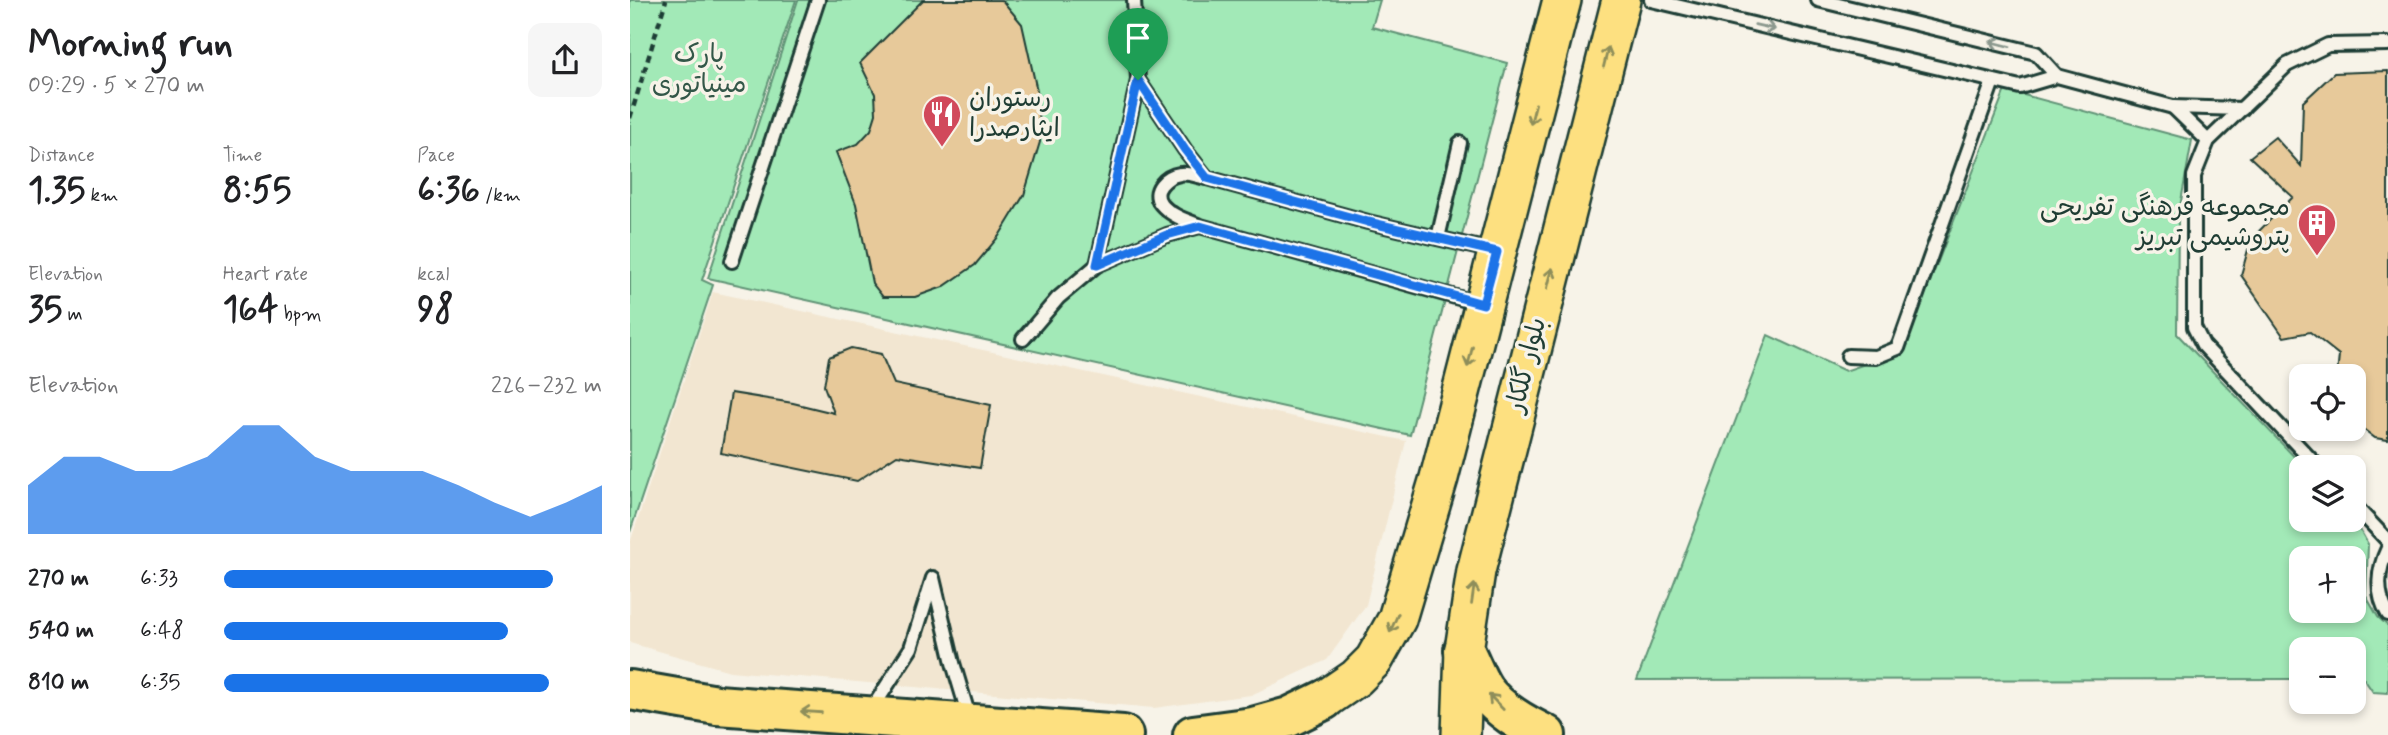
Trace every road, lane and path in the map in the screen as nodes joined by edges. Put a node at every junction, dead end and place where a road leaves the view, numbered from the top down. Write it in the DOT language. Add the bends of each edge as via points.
graph roads {
  1 [pos="666,0"];
  2 [pos="818,0"];
  3 [pos="1134,0"];
  4 [pos="1562,0"];
  5 [pos="1621,0"];
  6 [pos="1651,0"];
  7 [pos="1818,0"];
  8 [pos="2388,44"];
  9 [pos="2057,76"];
  10 [pos="1138,80"];
  11 [pos="1993,81"];
  12 [pos="2173,107"];
  13 [pos="2242,108"];
  14 [pos="630,118"];
  15 [pos="2208,141"];
  16 [pos="1460,143"];
  17 [pos="1207,178"];
  18 [pos="1200,226"];
  19 [pos="1438,238"];
  20 [pos="1497,252"];
  21 [pos="732,261"];
  22 [pos="1097,265"];
  23 [pos="1483,304"];
  24 [pos="1023,339"];
  25 [pos="1848,356"];
  26 [pos="2307,455"];
  27 [pos="2366,518"];
  28 [pos="2388,541"];
  29 [pos="2388,548"];
  30 [pos="2388,614"];
  31 [pos="1464,650"];
  32 [pos="630,690"];
  33 [pos="1324,700"];
  34 [pos="868,716"];
  35 [pos="971,724"];
  36 [pos="1123,735"];
  37 [pos="1193,735"];
  38 [pos="1303,735"];
  39 [pos="1461,735"];
  40 [pos="1546,735"];
  1 -- 14 [label="path"];
  2 -- 21 [label="lane"];
  3 -- 10 [label="lane"];
  4 -- 20 [label="main road, one-way"];
  31 -- 5 [label="main road, بلوار گلکار, one-way" via="1495,490"];
  6 -- 11 [label="lane, one-way"];
  9 -- 7 [label="lane, one-way" via="2036,53"];
  8 -- 13 [label="lane" via="2328,45 2287,65"];
  9 -- 11 [label="lane" via="2020,87"];
  9 -- 12 [label="lane"];
  10 -- 17 [label="lane"];
  10 -- 22 [label="lane"];
  11 -- 25 [label="lane" via="1898,348 1876,357"];
  12 -- 13 [label="lane"];
  12 -- 15 [label="lane"];
  13 -- 15 [label="lane"];
  15 -- 26 [label="lane" via="2194,176 2194,327 2203,345"];
  16 -- 19 [label="lane"];
  17 -- 18 [label="lane" via="1182,173 1169,177 1157,192 1159,202 1173,214"];
  17 -- 19 [label="lane"];
  18 -- 22 [label="lane"];
  18 -- 23 [label="lane"];
  19 -- 20 [label="lane"];
  20 -- 23 [label="main road"];
  22 -- 24 [label="lane" via="1058,298"];
  23 -- 33 [label="main road, one-way" via="1397,619 1374,660"];
  27 -- 28 [label="lane"];
  29 -- 30 [label="lane" via="2380,565 2379,588"];
  31 -- 39 [label="main road, بلوار گلکار"];
  40 -- 31 [label="highway, one-way" via="1503,709 1484,689"];
  34 -- 32 [label="highway, one-way" via="717,705"];
  33 -- 37 [label="highway" via="1253,727"];
  33 -- 38 [label="highway"];
  34 -- 35 [label="highway"];
  34 -- 35 [label="lane" via="911,648 933,578"];
  35 -- 36 [label="highway"];
}
